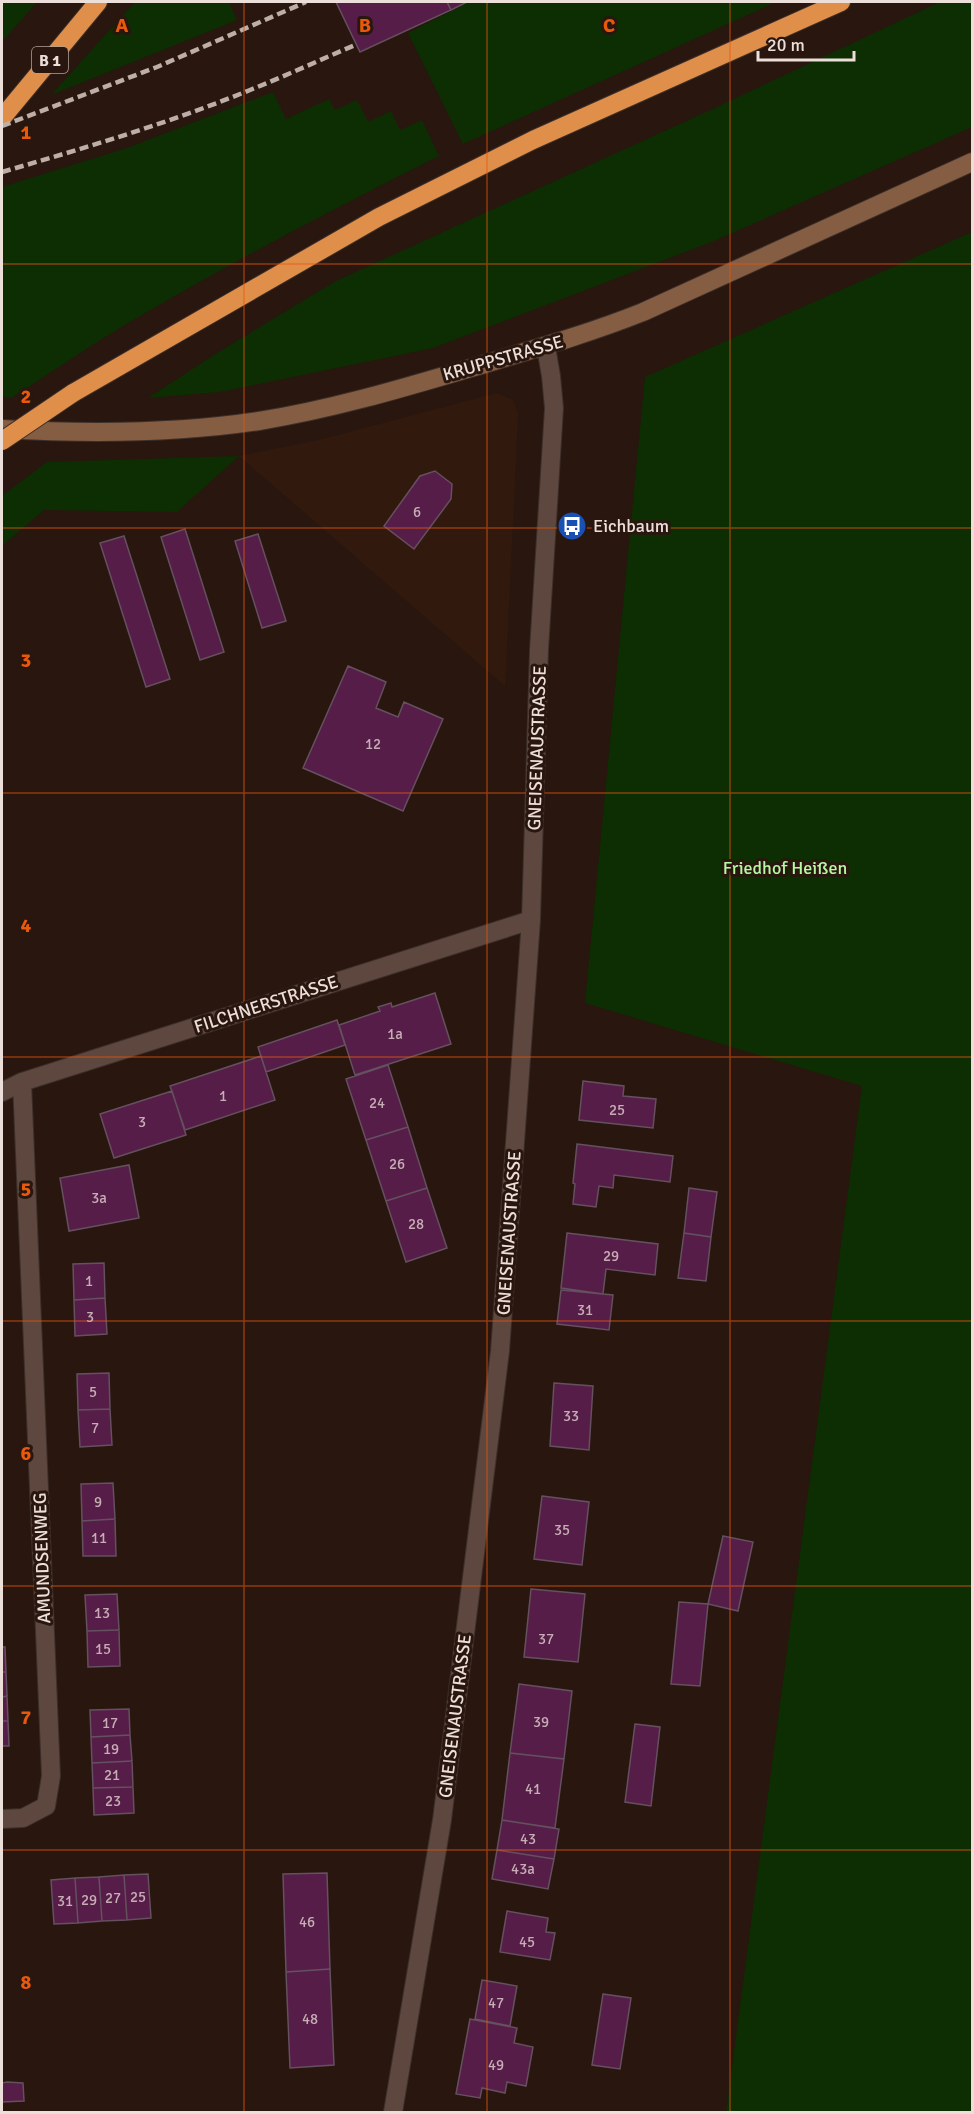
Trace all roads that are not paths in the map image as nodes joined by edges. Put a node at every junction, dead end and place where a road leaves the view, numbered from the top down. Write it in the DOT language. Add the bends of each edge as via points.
graph roads {
  1 [pos="98,2"];
  2 [pos="841,2"];
  3 [pos="2,118"];
  4 [pos="972,162"];
  5 [pos="546,347"];
  6 [pos="2,429"];
  7 [pos="2,441"];
  8 [pos="531,920"];
  9 [pos="22,1082"];
  10 [pos="2,1092"];
  11 [pos="2,1820"];
  12 [pos="393,2112"];
  1 -- 3 [label="highway, B 1"];
  2 -- 7 [label="highway, bridge" via="533,140 379,217 73,393"];
  4 -- 5 [label="street, KRUPPSTRASSE" via="643,312"];
  5 -- 6 [label="street, KRUPPSTRASSE" via="375,396 259,421 139,432"];
  5 -- 8 [label="street, GNEISENAUSTRASSE" via="554,408 540,638"];
  8 -- 9 [label="street, FILCHNERSTRASSE"];
  8 -- 12 [label="street, GNEISENAUSTRASSE" via="500,1351 442,1820"];
  9 -- 10 [label="street, FILCHNERSTRASSE"];
  9 -- 11 [label="street, AMUNDSENWEG" via="51,1776 46,1806 24,1818"];
}
